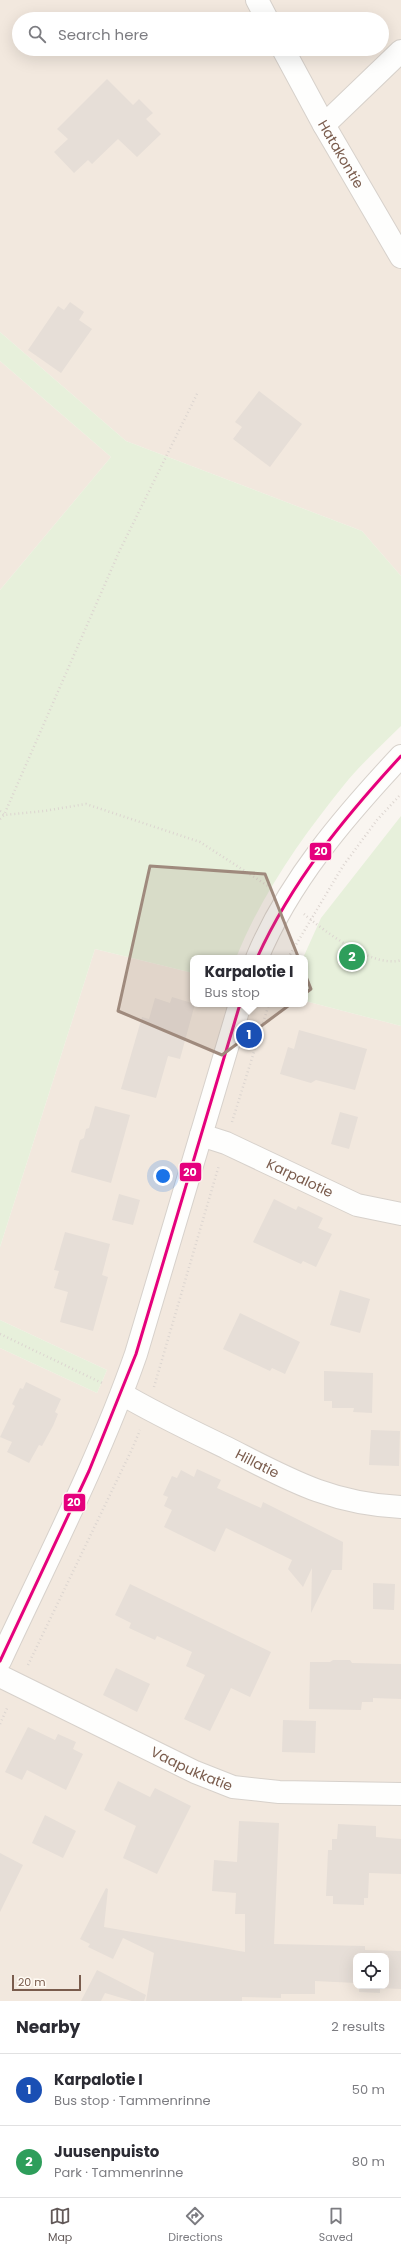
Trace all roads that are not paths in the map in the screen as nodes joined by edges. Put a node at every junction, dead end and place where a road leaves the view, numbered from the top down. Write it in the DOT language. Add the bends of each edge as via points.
graph roads {
  1 [pos="257,0"];
  2 [pos="263,12"];
  3 [pos="401,51"];
  4 [pos="287,56"];
  5 [pos="324,125"];
  6 [pos="401,257"];
  7 [pos="401,756"];
  8 [pos="258,955"];
  9 [pos="239,1007"];
  10 [pos="201,1135"];
  11 [pos="401,1214"];
  12 [pos="122,1394"];
  13 [pos="401,1507"];
  14 [pos="0,1661"];
  15 [pos="0,1676"];
  16 [pos="401,1794"];
  1 -- 2 [label="street"];
  3 -- 5 [label="street"];
  4 -- 5 [label="street, Hatakontie"];
  5 -- 6 [label="street, Hatakontie"];
  7 -- 8 [label="street" via="355,806 286,898"];
  9 -- 10 [label="street"];
  10 -- 11 [label="street, Karpalotie" via="226,1143 357,1205"];
  10 -- 12 [label="street"];
  12 -- 13 [label="street, Hillatie" via="301,1485 338,1499 371,1506"];
  12 -- 14 [label="street" via="105,1437"];
  15 -- 16 [label="street, Vaapukkatie" via="195,1772 233,1787 280,1792"];
}
